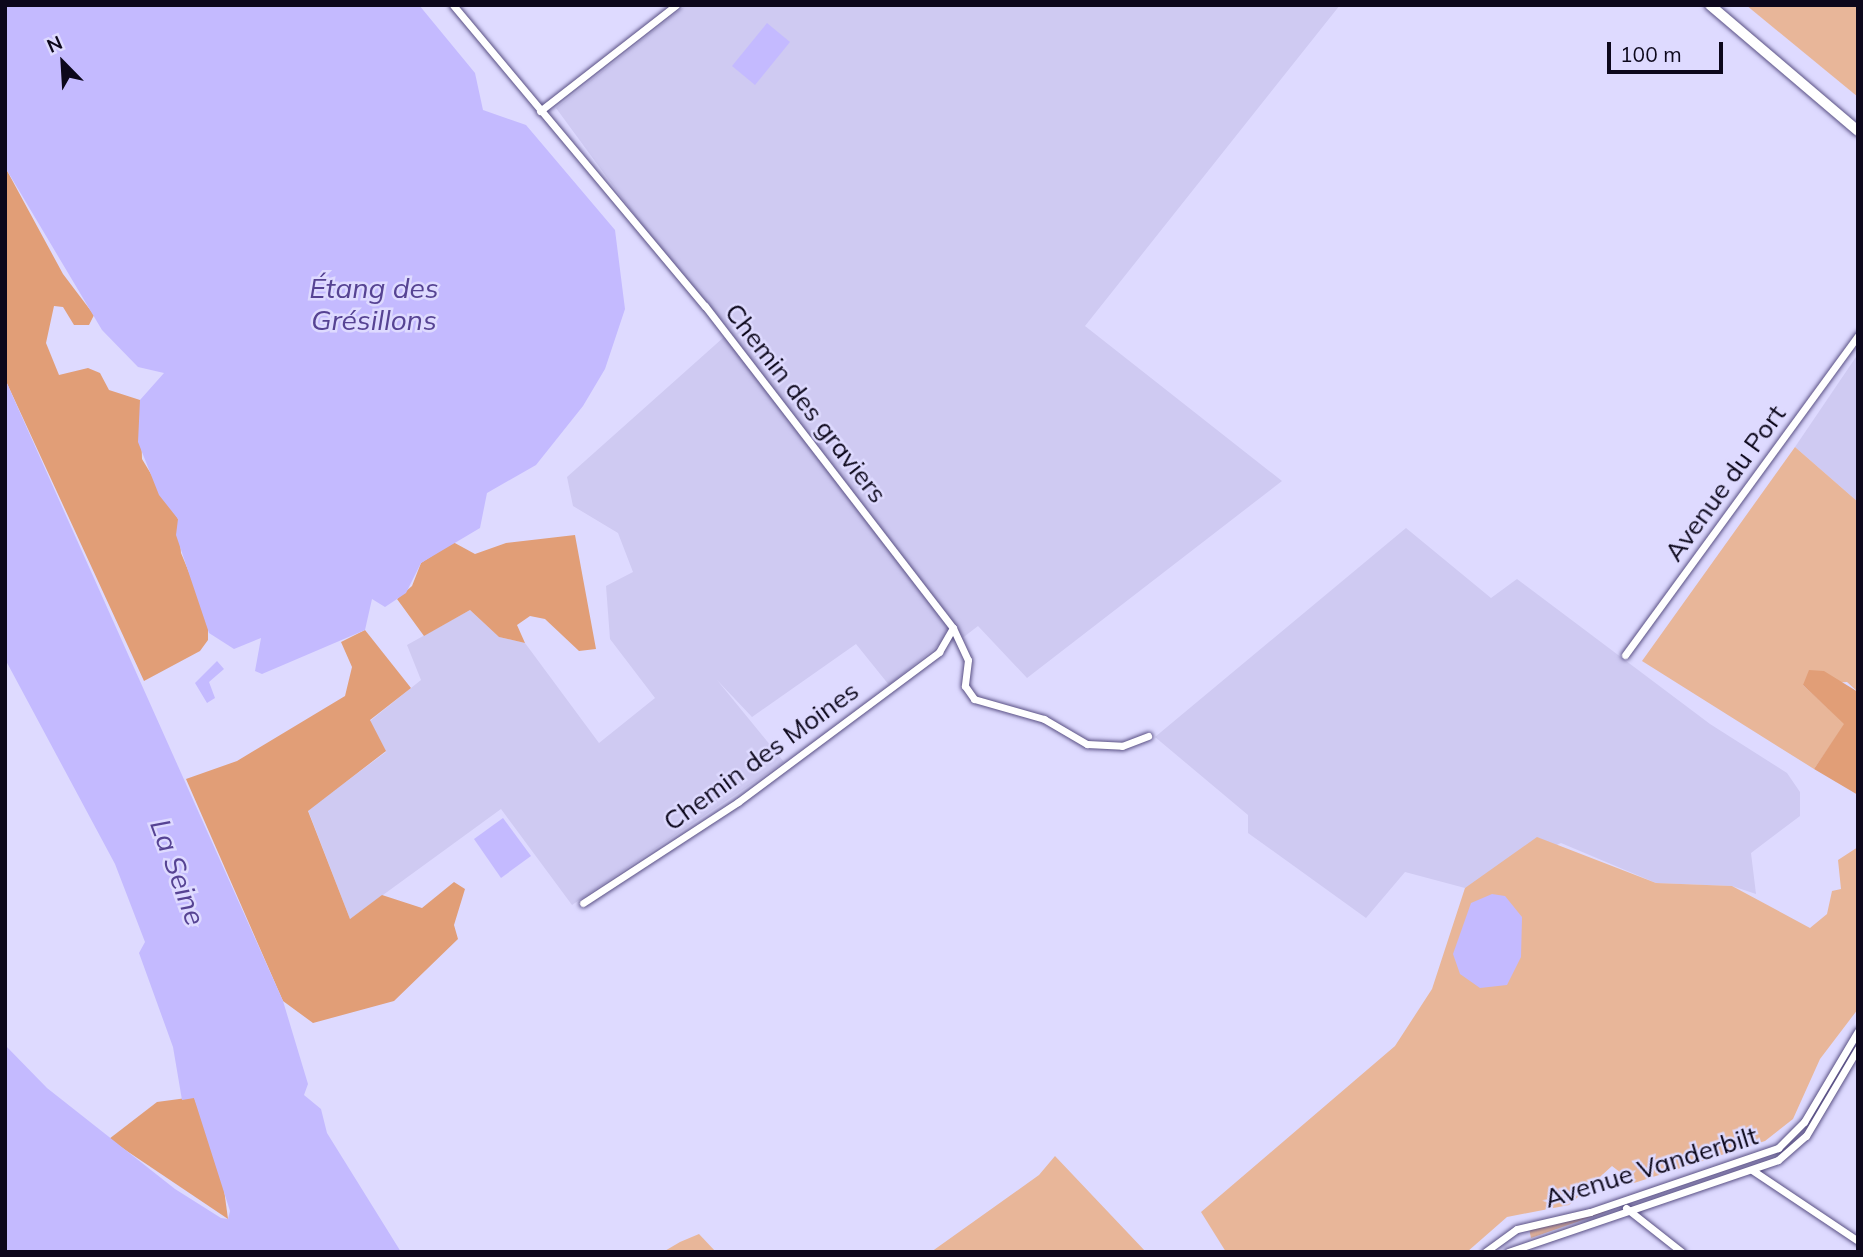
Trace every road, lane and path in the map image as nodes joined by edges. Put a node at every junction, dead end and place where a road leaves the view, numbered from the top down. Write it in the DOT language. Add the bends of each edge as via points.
graph roads {
  1 [pos="453,5"];
  2 [pos="676,5"];
  3 [pos="1710,5"];
  4 [pos="540,111"];
  5 [pos="1858,131"];
  6 [pos="1858,335"];
  7 [pos="953,628"];
  8 [pos="1625,655"];
  9 [pos="1148,736"];
  10 [pos="583,903"];
  11 [pos="1858,1031"];
  12 [pos="1858,1048"];
  13 [pos="1848,1064"];
  14 [pos="1858,1070"];
  15 [pos="1752,1170"];
  16 [pos="1626,1208"];
  17 [pos="1858,1241"];
  18 [pos="1524,1248"];
  19 [pos="1485,1252"];
  20 [pos="1508,1252"];
  21 [pos="1682,1252"];
  1 -- 4 [label="street, Chemin des graviers"];
  2 -- 4 [label="street"];
  3 -- 5 [label="main road"];
  4 -- 7 [label="street, Chemin des graviers" via="705,306"];
  6 -- 8 [label="street, Avenue du Port"];
  7 -- 9 [label="street, Chemin des graviers" via="968,660 965,686 985,706 1044,719 1087,744 1122,746"];
  7 -- 10 [label="street, Chemin des Moines" via="939,652 738,802"];
  11 -- 19 [label="street, Avenue Vanderbilt" via="1804,1122 1778,1149 1590,1212 1517,1229"];
  12 -- 13 [label="street, Avenue Vanderbilt"];
  13 -- 14 [label="street"];
  13 -- 15 [label="street, Avenue Vanderbilt" via="1801,1141"];
  15 -- 16 [label="street, Avenue Vanderbilt"];
  15 -- 17 [label="street"];
  16 -- 18 [label="street, Avenue Vanderbilt"];
  16 -- 21 [label="street"];
  18 -- 20 [label="street, Avenue Vanderbilt"];
}
